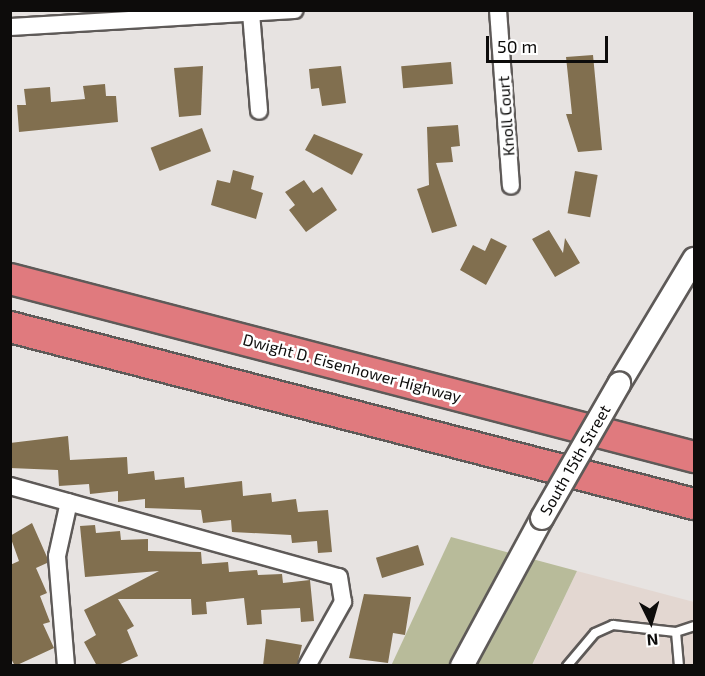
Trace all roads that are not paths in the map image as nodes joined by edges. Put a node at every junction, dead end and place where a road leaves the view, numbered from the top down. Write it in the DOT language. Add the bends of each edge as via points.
graph roads {
  1 [pos="294,10"];
  2 [pos="498,10"];
  3 [pos="219,13"];
  4 [pos="251,13"];
  5 [pos="112,16"];
  6 [pos="10,27"];
  7 [pos="260,111"];
  8 [pos="512,186"];
  9 [pos="694,259"];
  10 [pos="10,279"];
  11 [pos="10,327"];
  12 [pos="694,457"];
  13 [pos="10,486"];
  14 [pos="69,502"];
  15 [pos="694,504"];
  16 [pos="694,626"];
  17 [pos="676,633"];
  18 [pos="66,666"];
  19 [pos="307,666"];
  20 [pos="462,666"];
  21 [pos="567,666"];
  22 [pos="679,666"];
  1 -- 4 [label="street"];
  2 -- 8 [label="street, Knoll Court"];
  3 -- 4 [label="street"];
  3 -- 5 [label="street"];
  4 -- 7 [label="street"];
  5 -- 6 [label="street"];
  9 -- 20 [label="main road, South 15th Street, bridge" via="542,518"];
  10 -- 12 [label="highway, Dwight D. Eisenhower Highway"];
  11 -- 15 [label="highway"];
  13 -- 14 [label="street"];
  14 -- 18 [label="street" via="57,556"];
  14 -- 19 [label="street" via="339,577 343,602"];
  16 -- 17 [label="lane"];
  17 -- 21 [label="lane" via="614,625 595,633"];
  17 -- 22 [label="lane"];
}
